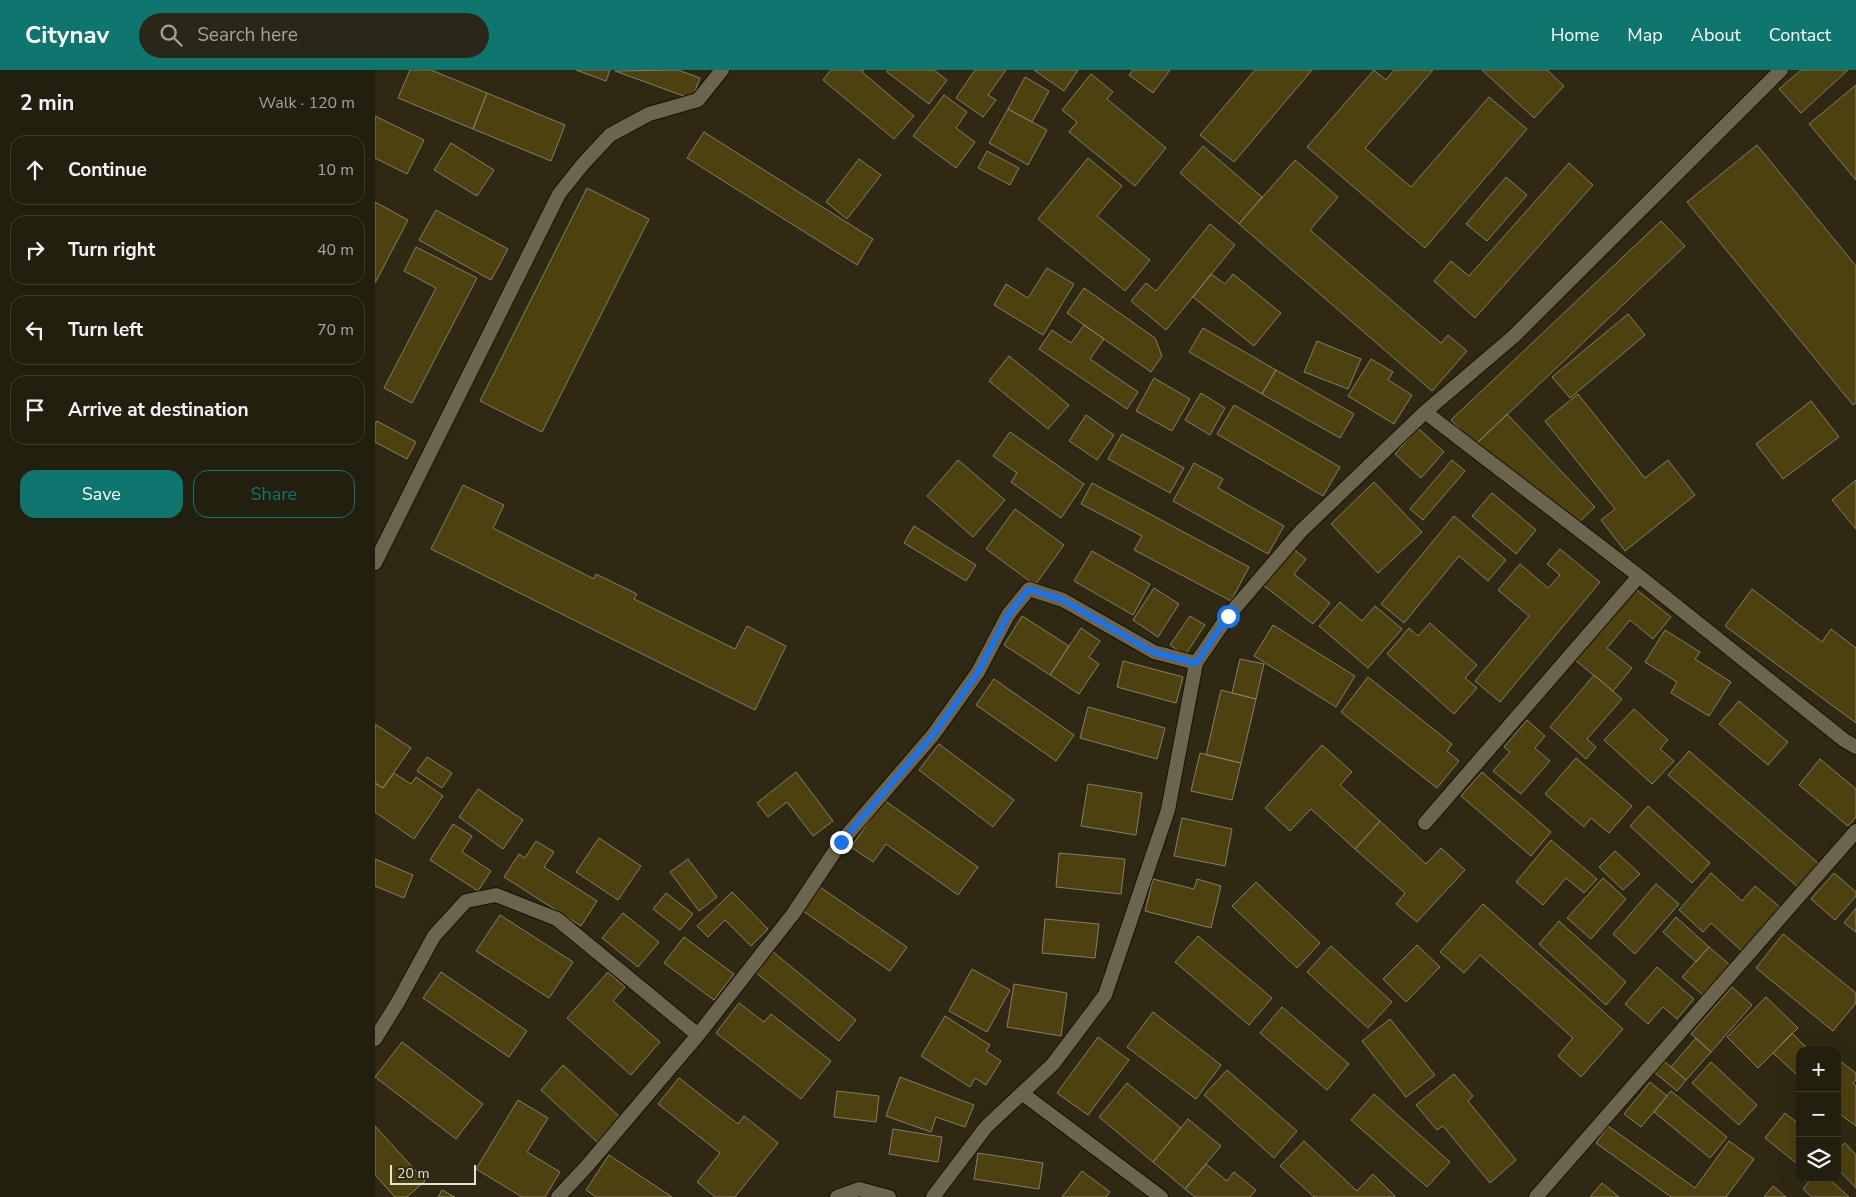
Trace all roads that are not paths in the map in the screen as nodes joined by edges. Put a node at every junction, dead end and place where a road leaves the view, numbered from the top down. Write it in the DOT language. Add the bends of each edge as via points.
graph roads {
  1 [pos="722,70"];
  2 [pos="1781,70"];
  3 [pos="1425,412"];
  4 [pos="375,563"];
  5 [pos="1639,576"];
  6 [pos="1196,663"];
  7 [pos="1856,747"];
  8 [pos="1425,823"];
  9 [pos="1856,831"];
  10 [pos="698,1035"];
  11 [pos="375,1039"];
  12 [pos="1023,1094"];
  13 [pos="557,1197"];
  14 [pos="837,1197"];
  15 [pos="889,1197"];
  16 [pos="933,1197"];
  17 [pos="1161,1197"];
  18 [pos="1536,1197"];
  1 -- 4 [label="street" via="698,100 649,114 611,135 559,194"];
  2 -- 3 [label="street" via="1513,337"];
  3 -- 5 [label="street"];
  3 -- 6 [label="street" via="1301,531 1228,616"];
  5 -- 7 [label="street"];
  5 -- 8 [label="street"];
  6 -- 10 [label="street" via="1153,652 1063,600 1029,589 1008,615 978,672 933,735 841,842 793,914"];
  6 -- 12 [label="street" via="1168,810 1105,995 1053,1064"];
  9 -- 18 [label="street"];
  10 -- 11 [label="street" via="557,919 496,895 465,901 434,936"];
  10 -- 13 [label="street"];
  12 -- 16 [label="street" via="986,1127"];
  12 -- 17 [label="street"];
  14 -- 15 [label="street" via="859,1189"];
}
